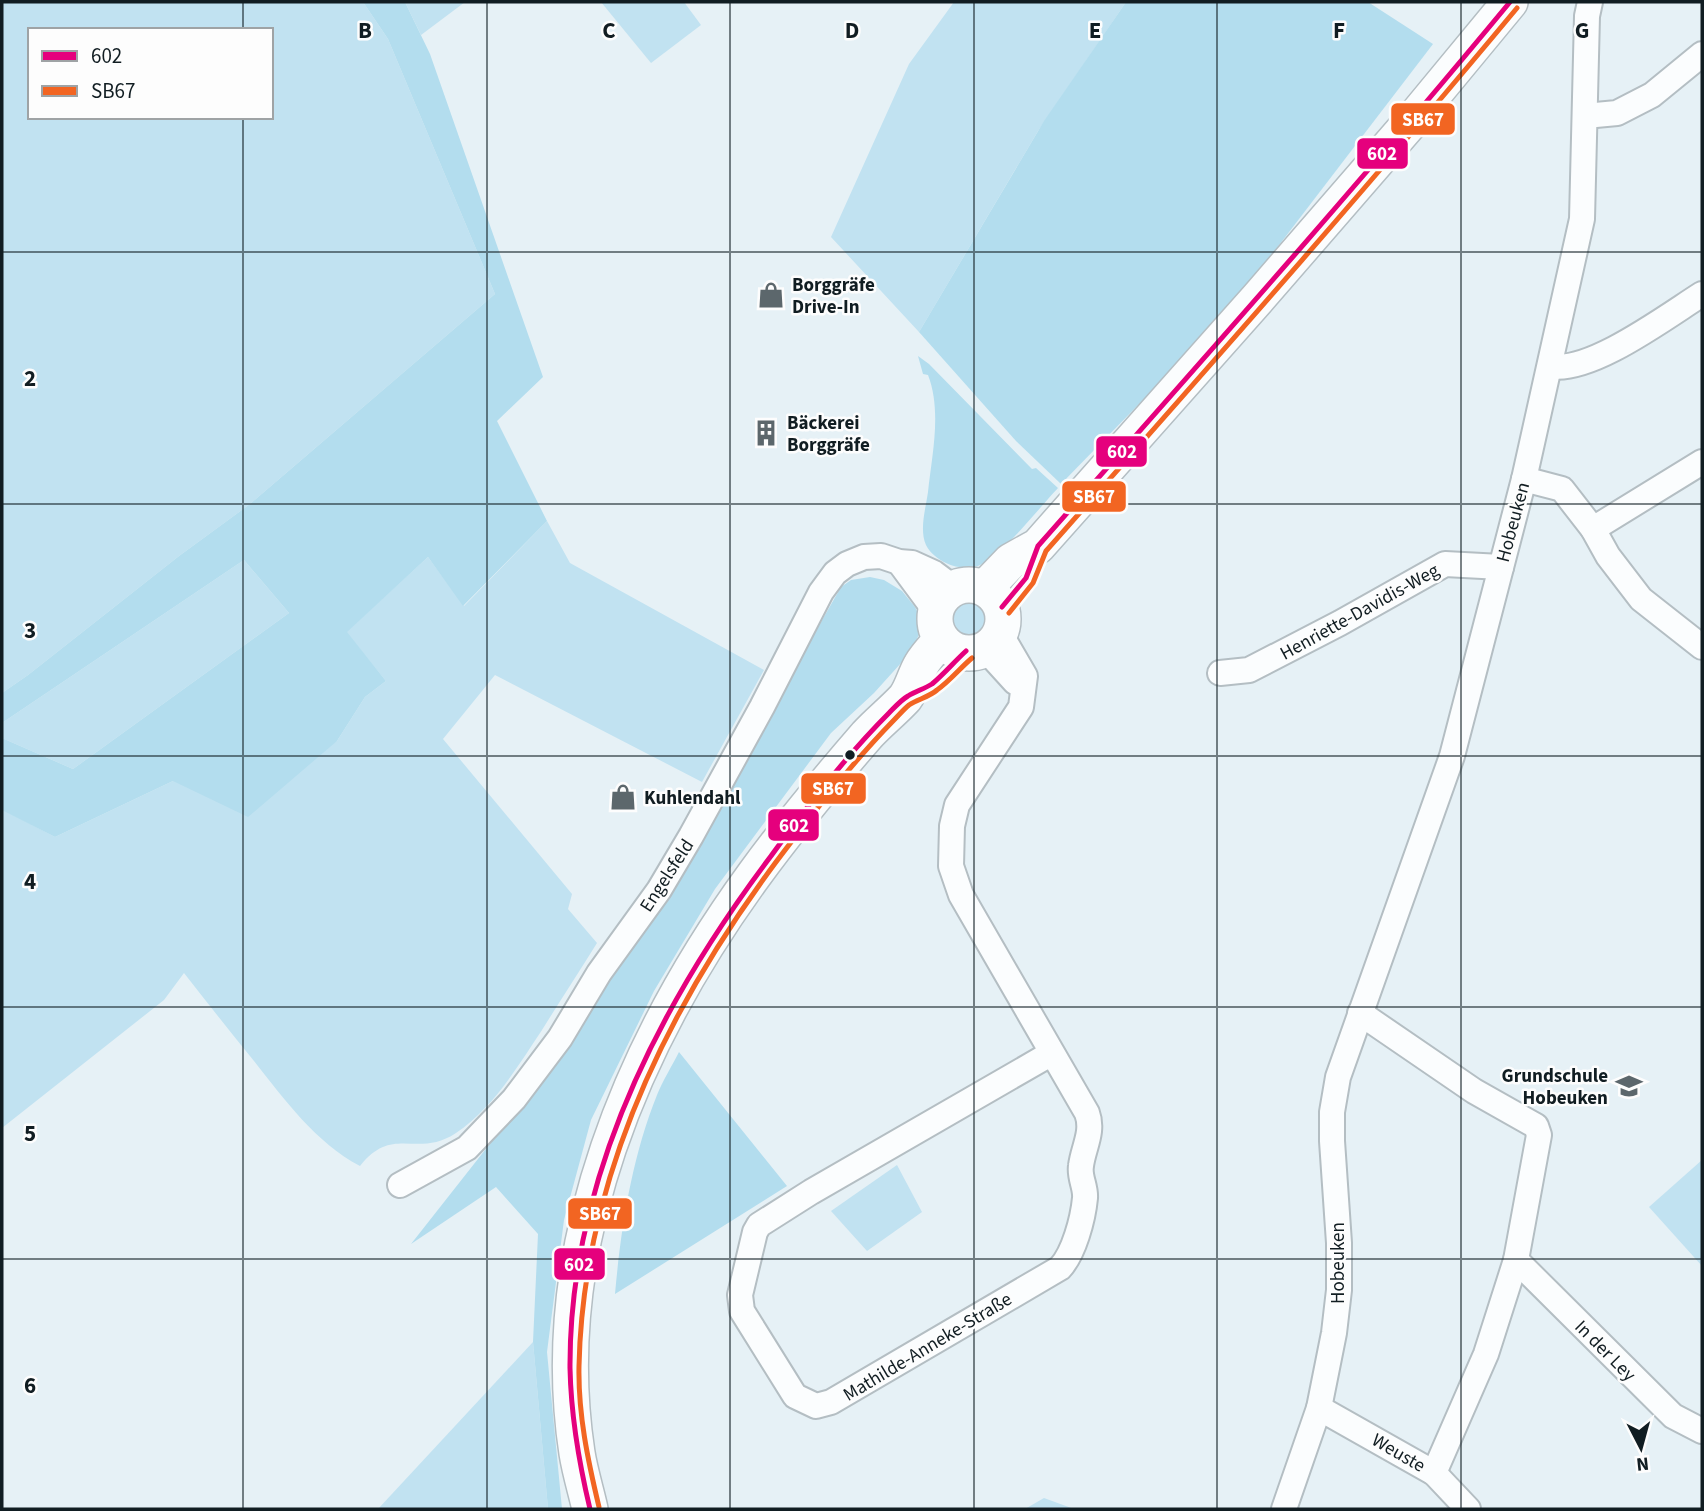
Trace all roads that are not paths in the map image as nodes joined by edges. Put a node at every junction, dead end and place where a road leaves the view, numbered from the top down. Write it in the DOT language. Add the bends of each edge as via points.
graph roads {
  1 [pos="1510,2"];
  2 [pos="1586,7"];
  3 [pos="1702,54"];
  4 [pos="1585,116"];
  5 [pos="1702,294"];
  6 [pos="1550,366"];
  7 [pos="1702,462"];
  8 [pos="1524,479"];
  9 [pos="1593,529"];
  10 [pos="1501,567"];
  11 [pos="971,621"];
  12 [pos="1702,647"];
  13 [pos="1220,673"];
  14 [pos="1360,1013"];
  15 [pos="1052,1053"];
  16 [pos="400,1185"];
  17 [pos="1516,1260"];
  18 [pos="1319,1408"];
  19 [pos="1702,1431"];
  20 [pos="1434,1473"];
  21 [pos="590,1509"];
  22 [pos="1284,1509"];
  23 [pos="1468,1509"];
  1 -- 11 [label="main road" via="1259,297 1038,546 1011,561"];
  2 -- 4 [label="street, Hobeuken"];
  3 -- 4 [label="street" via="1652,96 1617,113"];
  4 -- 6 [label="street, Hobeuken" via="1582,219"];
  5 -- 6 [label="street" via="1589,361 1562,369"];
  6 -- 8 [label="street, Hobeuken"];
  7 -- 9 [label="street"];
  8 -- 9 [label="street" via="1562,489"];
  8 -- 10 [label="street, Hobeuken"];
  9 -- 12 [label="street" via="1641,599"];
  10 -- 13 [label="street, Henriette-Davidis-Weg" via="1445,564 1249,670"];
  10 -- 14 [label="street, Hobeuken" via="1452,756"];
  11 -- 15 [label="street, Mathilde-Anneke-Straße" via="1023,686 1016,718 957,805 951,866 961,895"];
  11 -- 16 [label="street, Engelsfeld" via="934,573 912,563 864,557 835,573 659,890 599,972 559,1038 514,1099 467,1148"];
  11 -- 21 [label="main road" via="921,664 907,696 868,734 754,875 659,1027 624,1102 595,1188 572,1326 577,1453"];
  14 -- 17 [label="street" via="1474,1091 1536,1126 1539,1135"];
  14 -- 18 [label="street, Hobeuken" via="1338,1077 1332,1112 1339,1290"];
  15 -- 15 [label="street, Mathilde-Anneke-Straße" via="1090,1121 1080,1168 1086,1197 1068,1260 831,1402 816,1406 795,1396 740,1304 760,1225"];
  17 -- 19 [label="street, In der Ley" via="1673,1416"];
  17 -- 20 [label="street" via="1486,1354"];
  18 -- 20 [label="street, Weuste"];
  18 -- 22 [label="street, Hobeuken"];
  20 -- 23 [label="street, Weuste"];
}
